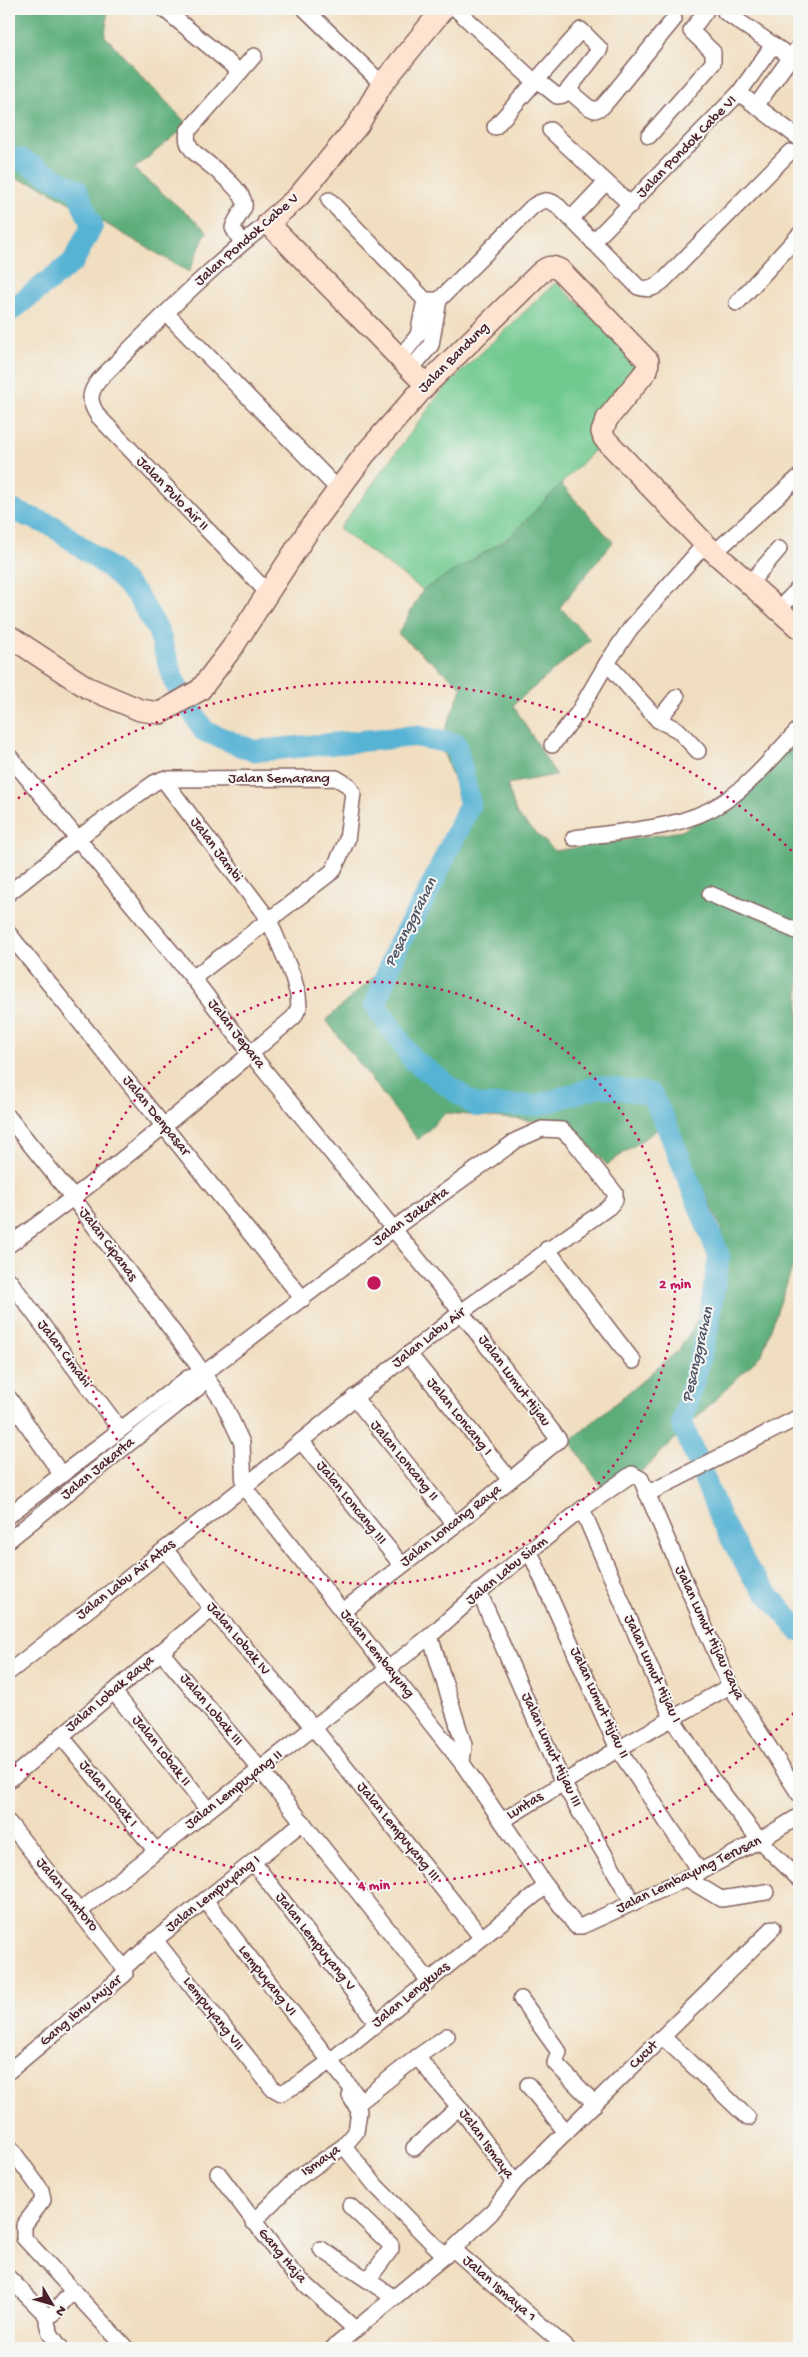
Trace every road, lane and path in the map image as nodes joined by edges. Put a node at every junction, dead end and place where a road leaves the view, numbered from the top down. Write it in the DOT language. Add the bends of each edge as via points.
graph roads {
  1 [pos="164,9"];
  2 [pos="305,9"];
  3 [pos="443,9"];
  4 [pos="456,9"];
  5 [pos="706,9"];
  6 [pos="725,12"];
  7 [pos="670,14"];
  8 [pos="691,31"];
  9 [pos="773,45"];
  10 [pos="795,52"];
  11 [pos="254,56"];
  12 [pos="240,72"];
  13 [pos="536,81"];
  14 [pos="382,84"];
  15 [pos="568,90"];
  16 [pos="739,93"];
  17 [pos="756,106"];
  18 [pos="495,128"];
  19 [pos="550,130"];
  20 [pos="649,136"];
  21 [pos="799,138"];
  22 [pos="790,152"];
  23 [pos="606,182"];
  24 [pos="329,200"];
  25 [pos="630,205"];
  26 [pos="571,219"];
  27 [pos="268,224"];
  28 [pos="799,235"];
  29 [pos="592,242"];
  30 [pos="242,243"];
  31 [pos="432,300"];
  32 [pos="737,303"];
  33 [pos="166,313"];
  34 [pos="405,364"];
  35 [pos="426,385"];
  36 [pos="92,389"];
  37 [pos="799,477"];
  38 [pos="338,488"];
  39 [pos="710,548"];
  40 [pos="779,549"];
  41 [pos="750,583"];
  42 [pos="799,588"];
  43 [pos="268,593"];
  44 [pos="779,609"];
  45 [pos="799,628"];
  46 [pos="9,636"];
  47 [pos="607,663"];
  48 [pos="677,697"];
  49 [pos="658,720"];
  50 [pos="799,729"];
  51 [pos="552,745"];
  52 [pos="698,751"];
  53 [pos="9,756"];
  54 [pos="163,780"];
  55 [pos="574,838"];
  56 [pos="77,839"];
  57 [pos="9,893"];
  58 [pos="710,894"];
  59 [pos="269,920"];
  60 [pos="799,932"];
  61 [pos="9,934"];
  62 [pos="193,978"];
  63 [pos="251,1054"];
  64 [pos="9,1118"];
  65 [pos="164,1126"];
  66 [pos="615,1193"];
  67 [pos="74,1199"];
  68 [pos="394,1229"];
  69 [pos="9,1246"];
  70 [pos="547,1249"];
  71 [pos="9,1280"];
  72 [pos="303,1299"];
  73 [pos="461,1312"];
  74 [pos="408,1354"];
  75 [pos="633,1361"];
  76 [pos="203,1374"];
  77 [pos="354,1397"];
  78 [pos="10,1401"];
  79 [pos="799,1416"];
  80 [pos="119,1428"];
  81 [pos="559,1440"];
  82 [pos="301,1441"];
  83 [pos="61,1474"];
  84 [pos="627,1475"];
  85 [pos="510,1480"];
  86 [pos="244,1487"];
  87 [pos="647,1494"];
  88 [pos="582,1509"];
  89 [pos="9,1515"];
  90 [pos="455,1525"];
  91 [pos="9,1540"];
  92 [pos="165,1549"];
  93 [pos="530,1552"];
  94 [pos="401,1564"];
  95 [pos="479,1592"];
  96 [pos="212,1609"];
  97 [pos="343,1611"];
  98 [pos="430,1636"];
  99 [pos="161,1652"];
  100 [pos="388,1667"];
  101 [pos="9,1672"];
  102 [pos="730,1686"];
  103 [pos="114,1692"];
  104 [pos="672,1718"];
  105 [pos="313,1727"];
  106 [pos="61,1736"];
  107 [pos="618,1748"];
  108 [pos="462,1763"];
  109 [pos="260,1769"];
  110 [pos="9,1780"];
  111 [pos="563,1783"];
  112 [pos="798,1790"];
  113 [pos="208,1810"];
  114 [pos="799,1816"];
  115 [pos="502,1821"];
  116 [pos="303,1822"];
  117 [pos="9,1823"];
  118 [pos="760,1841"];
  119 [pos="156,1852"];
  120 [pos="253,1862"];
  121 [pos="700,1872"];
  122 [pos="686,1878"];
  123 [pos="798,1878"];
  124 [pos="546,1886"];
  125 [pos="766,1892"];
  126 [pos="205,1900"];
  127 [pos="633,1903"];
  128 [pos="80,1912"];
  129 [pos="576,1926"];
  130 [pos="773,1928"];
  131 [pos="482,1938"];
  132 [pos="154,1940"];
  133 [pos="124,1968"];
  134 [pos="429,1981"];
  135 [pos="521,1999"];
  136 [pos="377,2023"];
  137 [pos="447,2036"];
  138 [pos="663,2036"];
  139 [pos="417,2057"];
  140 [pos="329,2062"];
  141 [pos="9,2071"];
  142 [pos="528,2084"];
  143 [pos="272,2088"];
  144 [pos="352,2091"];
  145 [pos="595,2104"];
  146 [pos="458,2107"];
  147 [pos="748,2118"];
  148 [pos="566,2132"];
  149 [pos="9,2146"];
  150 [pos="344,2146"];
  151 [pos="414,2148"];
  152 [pos="218,2173"];
  153 [pos="515,2182"];
  154 [pos="350,2206"];
  155 [pos="253,2222"];
  156 [pos="321,2249"];
  157 [pos="449,2253"];
  158 [pos="9,2278"];
  159 [pos="368,2280"];
  160 [pos="73,2290"];
  161 [pos="393,2297"];
  162 [pos="48,2316"];
  163 [pos="356,2330"];
  164 [pos="341,2346"];
  165 [pos="61,2348"];
  166 [pos="126,2348"];
  167 [pos="567,2348"];
  1 -- 12 [label="street"];
  2 -- 14 [label="street"];
  3 -- 14 [label="street, Jalan Pondok Cabe V"];
  4 -- 13 [label="street"];
  5 -- 8 [label="street"];
  6 -- 9 [label="street"];
  7 -- 8 [label="street"];
  7 -- 15 [label="street" via="602,107 591,109"];
  8 -- 20 [label="street" via="713,52 712,63"];
  9 -- 10 [label="street"];
  9 -- 16 [label="street, Jalan Pondok Cabe VI"];
  10 -- 17 [label="street"];
  11 -- 12 [label="street"];
  12 -- 30 [label="street" via="188,131 187,138 188,146 237,188 243,197 244,206 233,228"];
  13 -- 15 [label="street" via="556,96"];
  13 -- 15 [label="street" via="581,30 600,50"];
  13 -- 18 [label="street"];
  14 -- 27 [label="street, Jalan Pondok Cabe V" via="358,125 298,198"];
  16 -- 17 [label="street"];
  16 -- 25 [label="street, Jalan Pondok Cabe VI"];
  17 -- 21 [label="street"];
  19 -- 23 [label="street"];
  22 -- 29 [label="street" via="654,288 638,287"];
  23 -- 25 [label="street"];
  23 -- 26 [label="street"];
  24 -- 31 [label="street"];
  25 -- 29 [label="street, Jalan Pondok Cabe VI"];
  26 -- 29 [label="street"];
  26 -- 31 [label="street" via="551,200 542,200"];
  27 -- 30 [label="street, Jalan Pondok Cabe V"];
  27 -- 34 [label="street"];
  28 -- 32 [label="street"];
  30 -- 33 [label="street, Jalan Pondok Cabe V"];
  31 -- 34 [label="street" via="431,345"];
  33 -- 36 [label="street, Jalan Pondok Cabe V"];
  33 -- 38 [label="street"];
  34 -- 35 [label="street"];
  35 -- 38 [label="street, Jalan Bandung"];
  35 -- 39 [label="street, Jalan Bandung" via="546,267 554,266 648,360 647,370 603,426 604,438"];
  36 -- 43 [label="street, Jalan Pulo Air II" via="89,398 98,416"];
  37 -- 39 [label="street"];
  38 -- 43 [label="street, Jalan Bandung"];
  39 -- 41 [label="street, Jalan Bandung"];
  39 -- 47 [label="street" via="630,629"];
  40 -- 41 [label="street"];
  41 -- 44 [label="street, Jalan Bandung"];
  42 -- 44 [label="street"];
  43 -- 46 [label="street, Jalan Bandung" via="200,690 160,713 134,708 88,688"];
  44 -- 45 [label="street, Jalan Bandung"];
  47 -- 49 [label="street"];
  47 -- 51 [label="street" via="578,713"];
  48 -- 49 [label="street"];
  49 -- 52 [label="street" via="678,730"];
  50 -- 55 [label="street" via="735,794 714,808 664,825"];
  53 -- 56 [label="street, Jalan Jepara"];
  54 -- 56 [label="street, Jalan Semarang" via="148,786"];
  54 -- 59 [label="street, Jalan Jambi"];
  54 -- 59 [label="street, Jalan Semarang" via="336,778 348,785 353,793 348,840 333,871"];
  56 -- 57 [label="street, Jalan Semarang"];
  56 -- 62 [label="street, Jalan Jepara"];
  58 -- 60 [label="street"];
  59 -- 62 [label="street, Jalan Semarang"];
  59 -- 63 [label="street, Jalan Jambi" via="293,977 299,1007 294,1017"];
  61 -- 65 [label="street, Jalan Denpasar"];
  62 -- 63 [label="street, Jalan Jepara"];
  63 -- 65 [label="street"];
  63 -- 68 [label="street, Jalan Jepara"];
  64 -- 67 [label="street, Jalan Cipanas"];
  65 -- 67 [label="street"];
  65 -- 72 [label="street, Jalan Denpasar"];
  66 -- 68 [label="street, Jalan Jakarta" via="562,1130 542,1129 517,1140"];
  66 -- 70 [label="street, Jalan Labu Air" via="615,1200 609,1207"];
  67 -- 69 [label="street"];
  67 -- 76 [label="street, Jalan Cipanas"];
  68 -- 72 [label="street, Jalan Jakarta"];
  68 -- 73 [label="street, Jalan Lumut Hijau"];
  70 -- 73 [label="street, Jalan Labu Air"];
  70 -- 75 [label="street"];
  71 -- 80 [label="street, Jalan Cimahi"];
  72 -- 76 [label="street, Jalan Jakarta"];
  73 -- 74 [label="street, Jalan Labu Air"];
  73 -- 81 [label="street, Jalan Lumut Hijau"];
  74 -- 77 [label="street, Jalan Labu Air"];
  74 -- 85 [label="street, Jalan Loncang I"];
  76 -- 80 [label="street, Jalan Jakarta" via="188,1378"];
  76 -- 86 [label="street" via="223,1402 242,1443"];
  76 -- 91 [label="street, Jalan Jakarta" via="198,1388"];
  77 -- 82 [label="street, Jalan Labu Air"];
  77 -- 90 [label="street, Jalan Loncang II"];
  78 -- 83 [label="street"];
  79 -- 87 [label="street"];
  80 -- 83 [label="street, Jalan Jakarta"];
  81 -- 85 [label="street, Jalan Loncang Raya"];
  82 -- 86 [label="street, Jalan Labu Air"];
  82 -- 94 [label="street, Jalan Loncang III"];
  83 -- 89 [label="street, Jalan Jakarta"];
  84 -- 87 [label="street, Jalan Lumut Hijau Raya" via="639,1477"];
  84 -- 88 [label="street, Jalan Labu Siam"];
  85 -- 90 [label="street, Jalan Loncang Raya"];
  86 -- 92 [label="street, Jalan Labu Air Atas"];
  86 -- 97 [label="street, Jalan Lembayung"];
  87 -- 102 [label="street, Jalan Lumut Hijau Raya"];
  88 -- 93 [label="street, Jalan Labu Siam"];
  88 -- 104 [label="street, Jalan Lumut Hijau I"];
  90 -- 94 [label="street, Jalan Loncang Raya"];
  92 -- 96 [label="street, Jalan Lobak IV"];
  92 -- 101 [label="street, Jalan Labu Air Atas"];
  93 -- 95 [label="street, Jalan Labu Siam"];
  93 -- 107 [label="street, Jalan Lumut Hijau II"];
  94 -- 97 [label="street, Jalan Loncang Raya"];
  95 -- 98 [label="street, Jalan Labu Siam"];
  95 -- 111 [label="street, Jalan Lumut Hijau III"];
  96 -- 99 [label="street, Jalan Lobak Raya"];
  96 -- 105 [label="street, Jalan Lobak IV"];
  97 -- 100 [label="street, Jalan Lembayung"];
  98 -- 100 [label="street, Jalan Labu Siam"];
  98 -- 108 [label="street" via="464,1745"];
  99 -- 103 [label="street, Jalan Lobak Raya"];
  99 -- 109 [label="street, Jalan Lobak III"];
  100 -- 105 [label="street, Jalan Lempuyang II"];
  100 -- 108 [label="street, Jalan Lembayung"];
  102 -- 104 [label="street, Luntas"];
  102 -- 112 [label="street, Jalan Lumut Hijau Raya"];
  103 -- 106 [label="street, Jalan Lobak Raya"];
  103 -- 113 [label="street, Jalan Lobak II"];
  104 -- 107 [label="street, Luntas"];
  104 -- 118 [label="street, Jalan Lumut Hijau I" via="711,1778"];
  105 -- 109 [label="street, Jalan Lempuyang II"];
  105 -- 131 [label="street, Jalan Lempuyang III"];
  106 -- 110 [label="street, Jalan Lobak Raya"];
  106 -- 119 [label="street, Jalan Lobak I"];
  107 -- 111 [label="street, Luntas"];
  107 -- 121 [label="street, Jalan Lumut Hijau II"];
  108 -- 115 [label="street, Jalan Lembayung"];
  109 -- 113 [label="street, Jalan Lempuyang II"];
  109 -- 116 [label="street, Jalan Lobak III"];
  111 -- 115 [label="street, Luntas"];
  111 -- 127 [label="street, Jalan Lumut Hijau III"];
  113 -- 119 [label="street, Jalan Lempuyang II"];
  114 -- 118 [label="street, Jalan Lembayung Terusan"];
  115 -- 124 [label="street, Jalan Lembayung"];
  116 -- 120 [label="street, Jalan Lempuyang I"];
  116 -- 134 [label="street, Jalan Lobak III"];
  117 -- 128 [label="street, Jalan Lamtoro"];
  118 -- 121 [label="street, Jalan Lembayung Terusan"];
  118 -- 123 [label="street, Jalan Lumut Hijau I"];
  119 -- 128 [label="street, Jalan Lempuyang II"];
  120 -- 126 [label="street, Jalan Lempuyang I"];
  120 -- 136 [label="street, Jalan Lempuyang V"];
  121 -- 122 [label="street, Jalan Lembayung Terusan"];
  122 -- 125 [label="street" via="721,1899"];
  122 -- 127 [label="street, Jalan Lembayung Terusan"];
  124 -- 129 [label="street, Jalan Lembayung"];
  124 -- 131 [label="street, Jalan Lengkuas"];
  126 -- 132 [label="street, Jalan Lempuyang I"];
  126 -- 140 [label="street, Lempuyang VI"];
  127 -- 129 [label="street, Jalan Lembayung Terusan"];
  128 -- 133 [label="street, Jalan Lamtoro"];
  130 -- 138 [label="street, Cucut"];
  131 -- 134 [label="street, Jalan Lengkuas"];
  132 -- 133 [label="street, Jalan Lempuyang I"];
  132 -- 143 [label="street, Lempuyang VII"];
  133 -- 141 [label="street, Gang Ibnu Mujar" via="125,1974"];
  134 -- 136 [label="street, Jalan Lengkuas"];
  135 -- 145 [label="street" via="559,2052 555,2063"];
  136 -- 140 [label="street, Jalan Lengkuas"];
  137 -- 139 [label="street"];
  138 -- 145 [label="street, Cucut"];
  138 -- 147 [label="street"];
  139 -- 144 [label="street" via="361,2101"];
  139 -- 146 [label="street, Jalan Ismaya"];
  140 -- 143 [label="street, Jalan Lengkuas" via="282,2093"];
  140 -- 144 [label="street"];
  142 -- 148 [label="street"];
  144 -- 150 [label="street, Ismaya" via="349,2095 359,2112 356,2132"];
  145 -- 148 [label="street, Cucut"];
  146 -- 151 [label="street"];
  146 -- 153 [label="street, Jalan Ismaya"];
  148 -- 153 [label="street, Cucut"];
  149 -- 160 [label="street" via="41,2190 43,2200 24,2225 24,2238"];
  150 -- 155 [label="street, Ismaya" via="295,2180"];
  150 -- 157 [label="street, Jalan Ismaya 1" via="376,2186"];
  152 -- 155 [label="street, Gang Haja"];
  153 -- 157 [label="street, Jalan Ismaya" via="491,2213"];
  154 -- 159 [label="street" via="391,2244 391,2249"];
  155 -- 163 [label="street, Gang Haja" via="293,2273"];
  156 -- 159 [label="street"];
  157 -- 161 [label="street, Jalan Ismaya"];
  157 -- 167 [label="street, Jalan Ismaya 1"];
  158 -- 162 [label="street"];
  159 -- 161 [label="street"];
  160 -- 162 [label="street"];
  160 -- 166 [label="street"];
  161 -- 163 [label="street, Jalan Ismaya"];
  162 -- 165 [label="street" via="49,2330"];
  163 -- 164 [label="street, Jalan Ismaya"];
}
